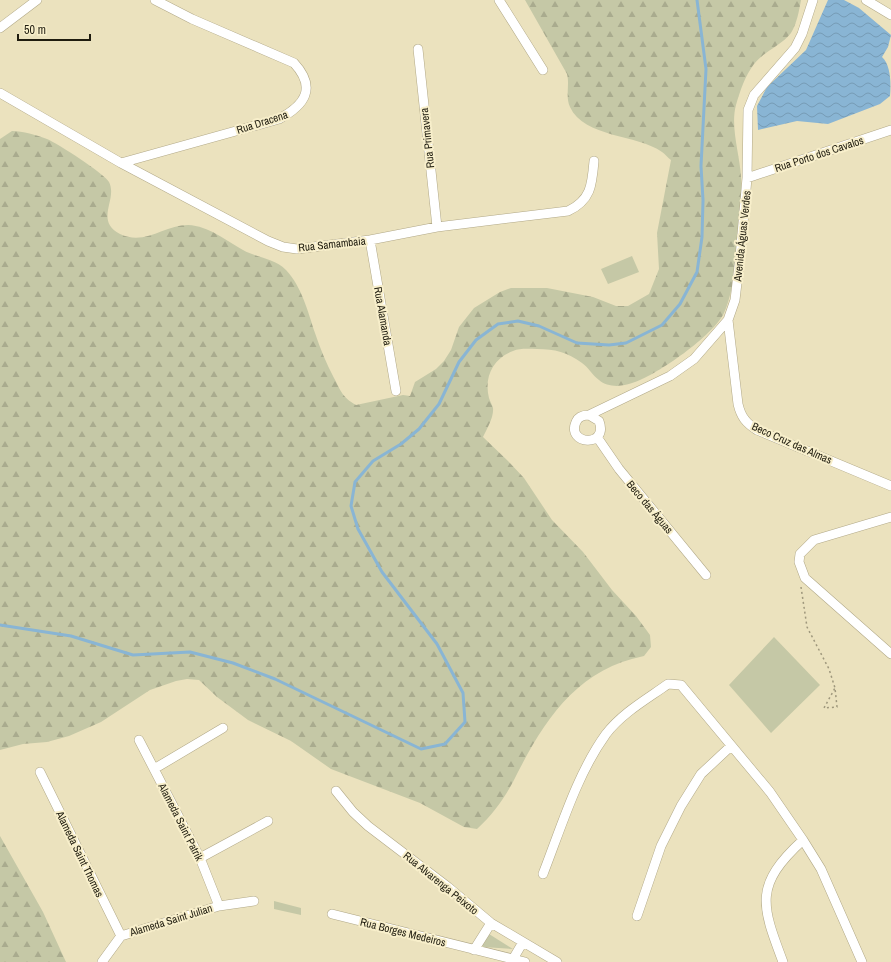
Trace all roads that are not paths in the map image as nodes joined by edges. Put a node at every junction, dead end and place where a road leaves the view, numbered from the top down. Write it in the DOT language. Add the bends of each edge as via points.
graph roads {
  1 [pos="37,0"];
  2 [pos="154,0"];
  3 [pos="499,0"];
  4 [pos="813,0"];
  5 [pos="866,0"];
  6 [pos="891,15"];
  7 [pos="0,28"];
  8 [pos="418,49"];
  9 [pos="543,70"];
  10 [pos="0,93"];
  11 [pos="891,130"];
  12 [pos="594,160"];
  13 [pos="121,163"];
  14 [pos="747,178"];
  15 [pos="436,227"];
  16 [pos="370,240"];
  17 [pos="728,320"];
  18 [pos="396,391"];
  19 [pos="589,415"];
  20 [pos="597,437"];
  21 [pos="891,486"];
  22 [pos="891,517"];
  23 [pos="706,575"];
  24 [pos="891,654"];
  25 [pos="223,728"];
  26 [pos="139,740"];
  27 [pos="730,746"];
  28 [pos="154,769"];
  29 [pos="40,772"];
  30 [pos="336,791"];
  31 [pos="268,821"];
  32 [pos="803,840"];
  33 [pos="200,858"];
  34 [pos="543,874"];
  35 [pos="254,901"];
  36 [pos="219,906"];
  37 [pos="332,914"];
  38 [pos="637,916"];
  39 [pos="491,924"];
  40 [pos="121,936"];
  41 [pos="523,942"];
  42 [pos="474,950"];
  43 [pos="513,959"];
  44 [pos="102,962"];
  45 [pos="525,962"];
  46 [pos="558,962"];
  47 [pos="783,962"];
  48 [pos="862,962"];
  1 -- 7 [label="street"];
  2 -- 13 [label="street, Rua Dracena" via="294,63 303,73 306,86 304,99 295,111 279,119"];
  3 -- 9 [label="street"];
  4 -- 14 [label="street, Avenida Águas Verdes" via="795,48 754,95 748,110"];
  5 -- 6 [label="street"];
  8 -- 15 [label="street, Rua Primavera"];
  10 -- 13 [label="street, Rua Samambaia"];
  11 -- 14 [label="street, Rua Porto dos Cavalos"];
  12 -- 15 [label="street, Rua Samambaia" via="593,178 587,195 580,205 568,211"];
  13 -- 16 [label="street, Rua Samambaia" via="283,247 297,249"];
  14 -- 17 [label="street, Avenida Águas Verdes" via="735,300"];
  15 -- 16 [label="street, Rua Samambaia"];
  16 -- 18 [label="street, Rua Alamanda"];
  17 -- 19 [label="street, Avenida Águas Verdes" via="694,360 670,376"];
  17 -- 21 [label="street, Beco Cruz das Almas" via="738,404 741,416 749,425"];
  19 -- 20 [label="street" via="599,421 601,429"];
  19 -- 20 [label="street, Avenida Águas Verdes" via="578,420 575,432 585,441"];
  20 -- 23 [label="street, Beco das Águas" via="618,469"];
  22 -- 24 [label="street" via="814,540 800,554 799,562 805,578"];
  25 -- 28 [label="street"];
  26 -- 28 [label="street, Alameda Saint Patrik"];
  27 -- 32 [label="street" via="770,792"];
  27 -- 34 [label="street" via="681,685 668,684 626,714 606,734 580,781"];
  27 -- 38 [label="street" via="701,774 681,806 661,846"];
  28 -- 33 [label="street, Alameda Saint Patrik"];
  29 -- 40 [label="street, Alameda Saint Thomas"];
  30 -- 39 [label="street, Rua Alvarenga Peixoto" via="368,826 448,887"];
  31 -- 33 [label="street"];
  32 -- 47 [label="street" via="786,856 767,885 765,902 768,922"];
  32 -- 48 [label="street" via="821,869"];
  33 -- 36 [label="street, Alameda Saint Patrik"];
  35 -- 36 [label="street, Alameda Saint Julian"];
  36 -- 40 [label="street, Alameda Saint Julian"];
  37 -- 42 [label="street, Rua Borges Medeiros"];
  39 -- 41 [label="street, Rua Alvarenga Peixoto"];
  39 -- 42 [label="street"];
  40 -- 44 [label="street, Alameda Saint Julian"];
  41 -- 43 [label="street"];
  41 -- 46 [label="street, Rua Alvarenga Peixoto"];
  42 -- 43 [label="street, Rua Borges Medeiros"];
  43 -- 45 [label="street, Rua Borges Medeiros"];
}
